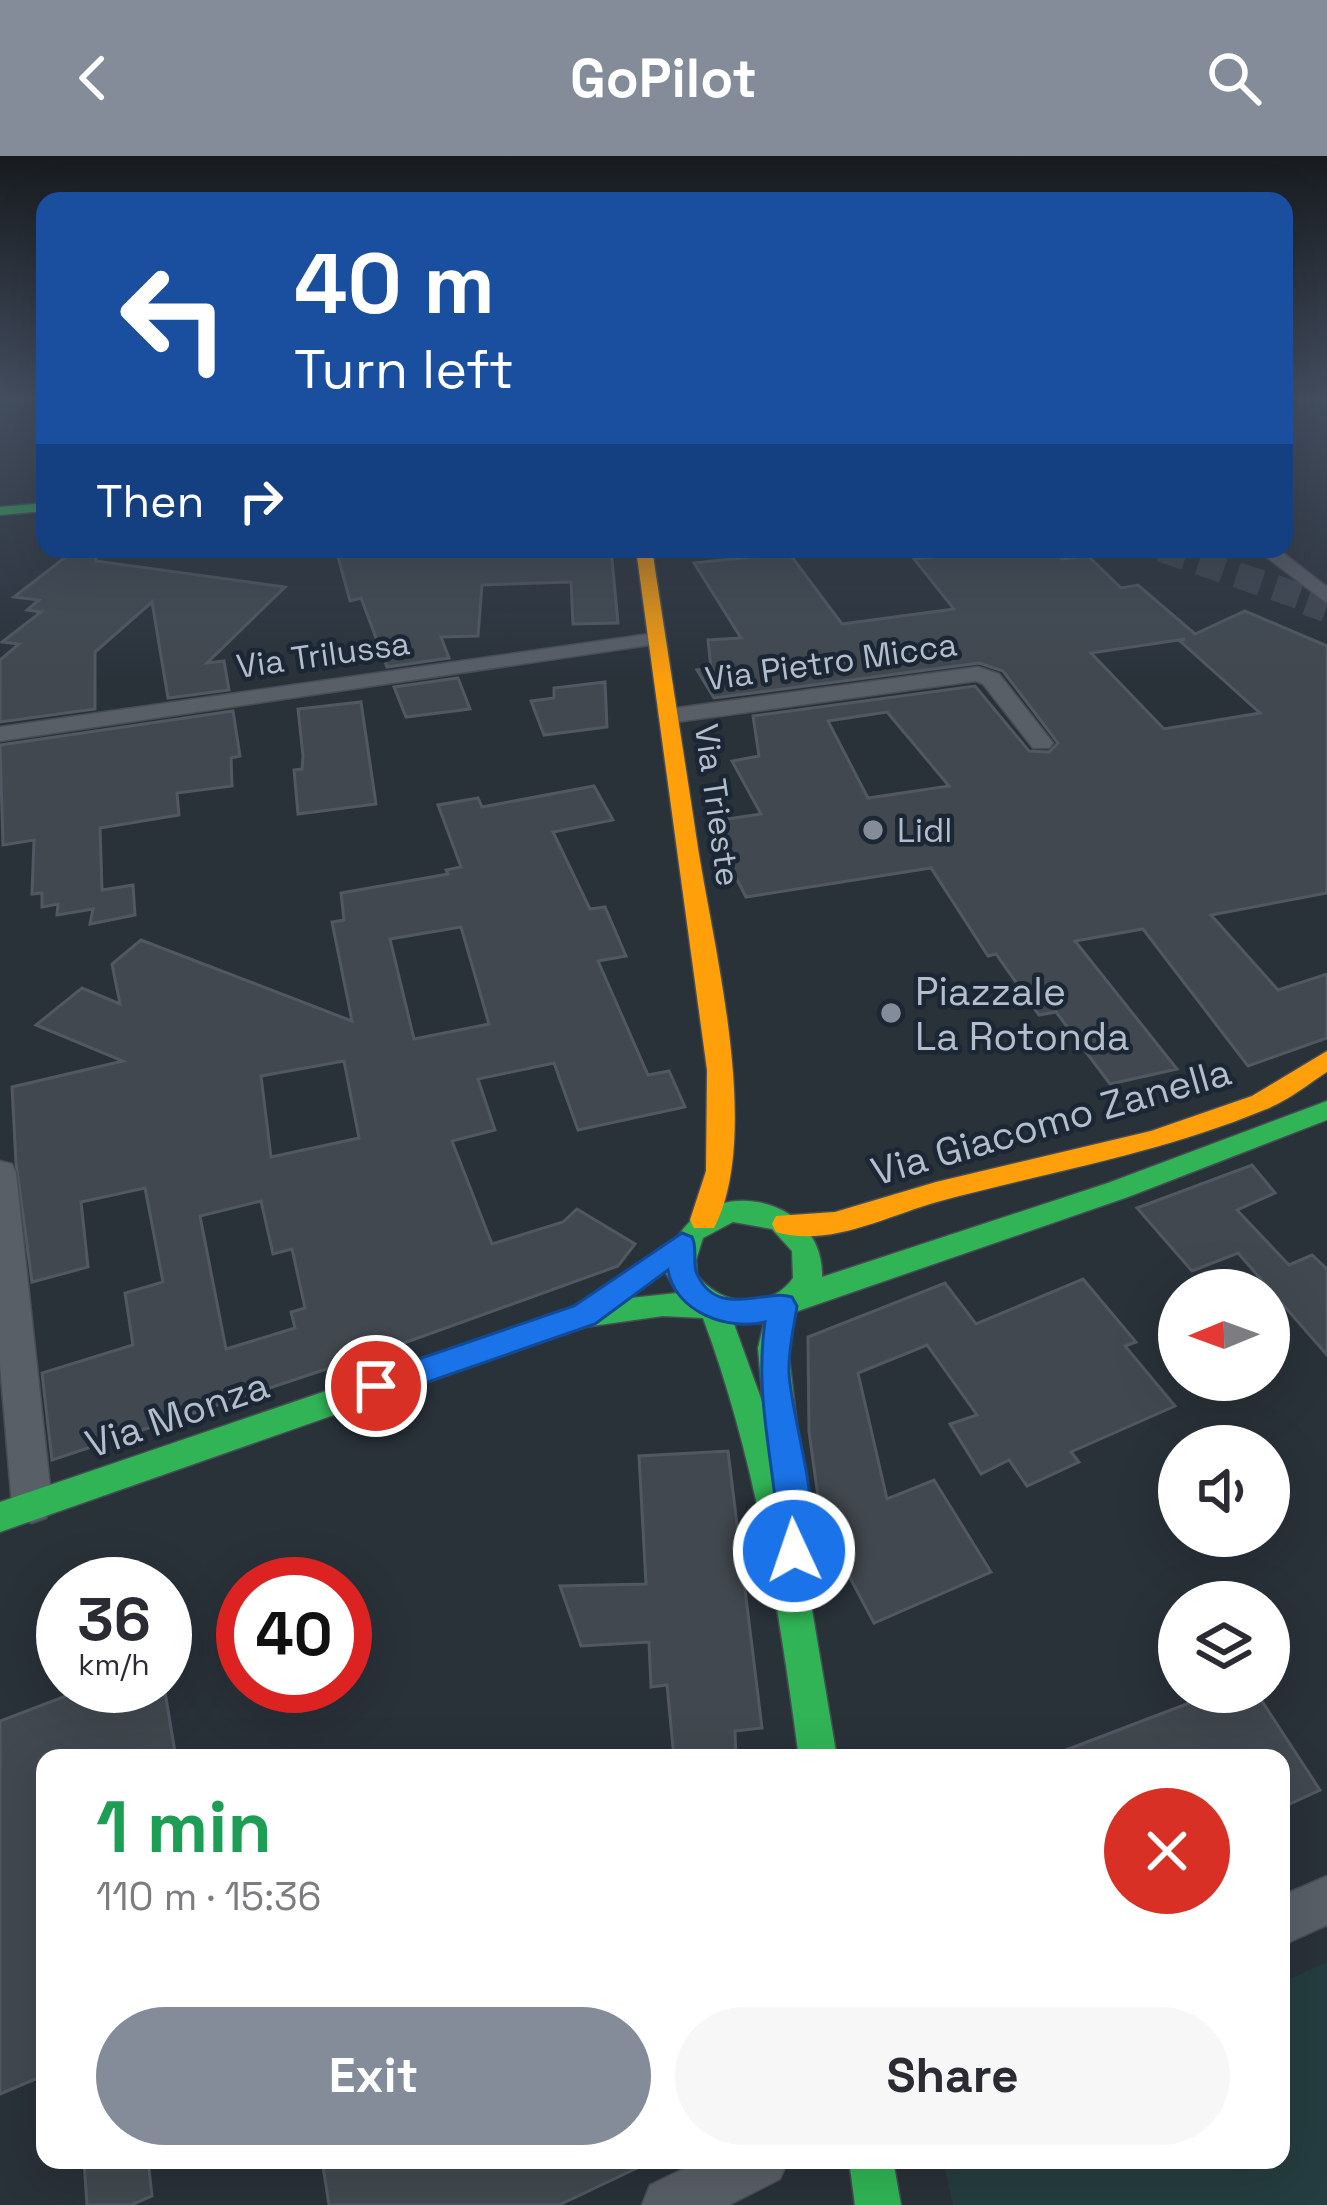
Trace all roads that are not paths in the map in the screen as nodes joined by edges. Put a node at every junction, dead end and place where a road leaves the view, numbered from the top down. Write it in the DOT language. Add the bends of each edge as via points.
graph roads {
  1 [pos="36,508"];
  2 [pos="0,512"];
  3 [pos="645,558"];
  4 [pos="1277,558"];
  5 [pos="1327,597"];
  6 [pos="656,639"];
  7 [pos="669,716"];
  8 [pos="0,734"];
  9 [pos="1041,743"];
  10 [pos="1327,1060"];
  11 [pos="720,1070"];
  12 [pos="1327,1110"];
  13 [pos="0,1173"];
  14 [pos="704,1220"];
  15 [pos="780,1221"];
  16 [pos="682,1245"];
  17 [pos="788,1302"];
  18 [pos="713,1307"];
  19 [pos="584,1315"];
  20 [pos="16,1511"];
  21 [pos="795,1598"];
  22 [pos="817,1749"];
  23 [pos="1327,1900"];
  24 [pos="1290,1917"];
  25 [pos="743,2169"];
  26 [pos="872,2169"];
  27 [pos="670,2205"];
  28 [pos="878,2205"];
  1 -- 2 [label="street"];
  3 -- 6 [label="street, Via Trieste"];
  4 -- 5 [label="street"];
  6 -- 7 [label="street, Via Trieste"];
  6 -- 8 [label="street, Via Trilussa"];
  7 -- 9 [label="street, Via Pietro Micca" via="978,674 991,679"];
  7 -- 11 [label="street, Via Trieste"];
  10 -- 15 [label="street, Via Giacomo Zanella" via="1261,1102 1155,1140 836,1223"];
  11 -- 14 [label="street, Via Trieste" via="719,1171"];
  11 -- 15 [label="street, Via Trieste" via="753,1176"];
  12 -- 17 [label="street, Via Giacomo Zanella"];
  13 -- 20 [label="street"];
  14 -- 15 [label="street" via="740,1210"];
  14 -- 16 [label="street"];
  15 -- 17 [label="street" via="800,1238 808,1260 807,1277"];
  16 -- 18 [label="street" via="682,1277"];
  16 -- 19 [label="street, Via Monza"];
  17 -- 18 [label="street" via="746,1315"];
  17 -- 21 [label="street" via="773,1370"];
  18 -- 19 [label="street, Via Monza" via="663,1304"];
  18 -- 21 [label="street" via="741,1373"];
  19 -- 20 [label="street, Via Monza"];
  21 -- 22 [label="street"];
  23 -- 24 [label="street"];
  25 -- 27 [label="street"];
  26 -- 28 [label="street"];
}
